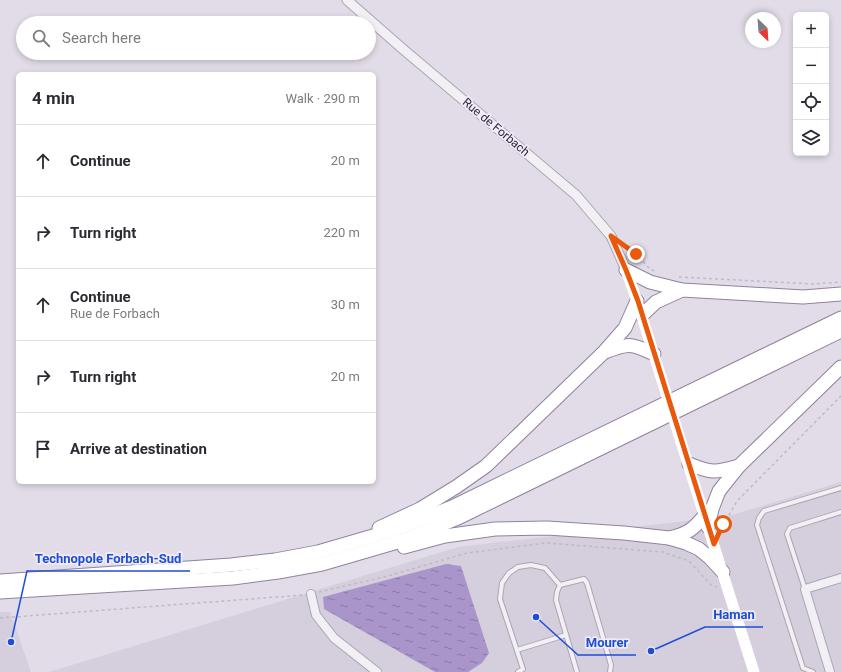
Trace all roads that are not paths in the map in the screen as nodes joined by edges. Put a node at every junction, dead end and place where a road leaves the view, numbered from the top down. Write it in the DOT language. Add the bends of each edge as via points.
graph roads {
  1 [pos="348,0"];
  2 [pos="366,16"];
  3 [pos="376,25"];
  4 [pos="626,270"];
  5 [pos="681,284"];
  6 [pos="841,294"];
  7 [pos="638,301"];
  8 [pos="642,315"];
  9 [pos="841,318"];
  10 [pos="841,331"];
  11 [pos="603,353"];
  12 [pos="654,354"];
  13 [pos="841,367"];
  14 [pos="688,464"];
  15 [pos="739,466"];
  16 [pos="841,488"];
  17 [pos="841,512"];
  18 [pos="706,521"];
  19 [pos="669,538"];
  20 [pos="320,558"];
  21 [pos="723,572"];
  22 [pos="841,578"];
  23 [pos="0,581"];
  24 [pos="560,585"];
  25 [pos="805,589"];
  26 [pos="0,592"];
  27 [pos="311,594"];
  28 [pos="566,634"];
  29 [pos="517,650"];
  30 [pos="377,672"];
  31 [pos="518,672"];
  32 [pos="577,672"];
  33 [pos="610,672"];
  34 [pos="754,672"];
  35 [pos="813,672"];
  36 [pos="830,672"];
  1 -- 2 [label="street, Rue de Forbach"];
  3 -- 4 [label="street, Rue de Forbach" via="576,195 611,236"];
  4 -- 5 [label="highway" via="650,282"];
  4 -- 7 [label="main road"];
  5 -- 6 [label="highway" via="803,297"];
  5 -- 8 [label="highway"];
  7 -- 8 [label="main road"];
  7 -- 11 [label="highway" via="625,328"];
  8 -- 12 [label="main road"];
  9 -- 20 [label="highway" via="452,507"];
  10 -- 20 [label="highway" via="458,518 401,541"];
  11 -- 12 [label="highway" via="621,346 637,346"];
  11 -- 20 [label="highway" via="486,466 420,509 380,527 346,538"];
  12 -- 14 [label="main road, bridge"];
  13 -- 15 [label="highway"];
  14 -- 15 [label="highway" via="707,471 722,471"];
  14 -- 18 [label="main road"];
  15 -- 18 [label="highway" via="719,491"];
  16 -- 35 [label="lane" via="764,511 757,525 803,668"];
  17 -- 25 [label="lane" via="790,528 787,534"];
  18 -- 19 [label="highway" via="683,535"];
  18 -- 21 [label="main road"];
  19 -- 20 [label="highway" via="547,528 495,529 445,536 361,560"];
  19 -- 21 [label="highway" via="699,549"];
  20 -- 23 [label="highway"];
  20 -- 26 [label="highway" via="233,578"];
  21 -- 34 [label="main road"];
  22 -- 25 [label="street"];
  24 -- 28 [label="lane" via="556,600"];
  24 -- 29 [label="lane" via="545,568 532,565 518,567 509,573 502,583 500,599"];
  24 -- 33 [label="lane" via="584,579 588,583 611,665"];
  25 -- 36 [label="street"];
  27 -- 30 [label="street" via="316,615 334,638"];
  28 -- 29 [label="lane"];
  28 -- 32 [label="lane"];
  29 -- 31 [label="lane" via="523,669"];
}
